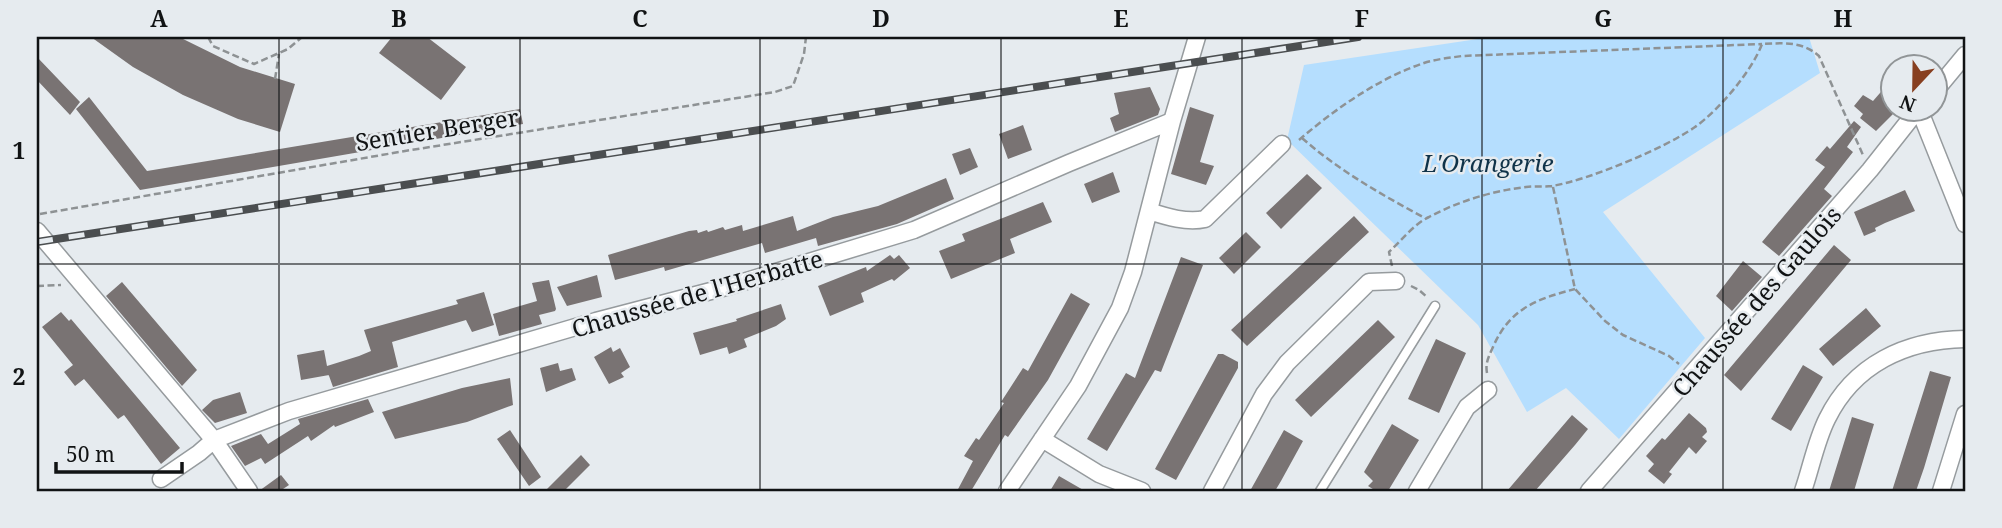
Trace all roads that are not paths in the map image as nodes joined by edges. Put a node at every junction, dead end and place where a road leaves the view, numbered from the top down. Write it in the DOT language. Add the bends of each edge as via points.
graph roads {
  1 [pos="1197,37"];
  2 [pos="1965,55"];
  3 [pos="1950,73"];
  4 [pos="1172,121"];
  5 [pos="1909,122"];
  6 [pos="1924,122"];
  7 [pos="1282,144"];
  8 [pos="1149,211"];
  9 [pos="1965,224"];
  10 [pos="37,231"];
  11 [pos="1396,281"];
  12 [pos="1434,306"];
  13 [pos="1965,339"];
  14 [pos="1488,390"];
  15 [pos="1965,414"];
  16 [pos="1042,439"];
  17 [pos="214,440"];
  18 [pos="161,479"];
  19 [pos="1594,489"];
  20 [pos="249,491"];
  21 [pos="1007,491"];
  22 [pos="1143,491"];
  23 [pos="1212,491"];
  24 [pos="1320,491"];
  25 [pos="1417,491"];
  26 [pos="1803,491"];
  27 [pos="1941,491"];
  1 -- 4 [label="street"];
  2 -- 3 [label="street"];
  4 -- 8 [label="street"];
  4 -- 17 [label="street, Chaussée de l'Herbatte" via="914,230 302,407"];
  5 -- 19 [label="street, Chaussée des Gaulois"];
  6 -- 9 [label="street"];
  7 -- 8 [label="street" via="1205,219"];
  8 -- 16 [label="street" via="1120,308 1084,376"];
  10 -- 17 [label="street"];
  11 -- 23 [label="street" via="1369,282 1287,363 1264,394"];
  12 -- 24 [label="lane"];
  13 -- 26 [label="street" via="1903,351 1875,362 1856,377 1825,422"];
  14 -- 25 [label="street" via="1467,407"];
  15 -- 27 [label="street"];
  16 -- 21 [label="street"];
  16 -- 22 [label="street" via="1099,474"];
  17 -- 18 [label="street, Chaussée de l'Herbatte"];
  17 -- 20 [label="street"];
}
